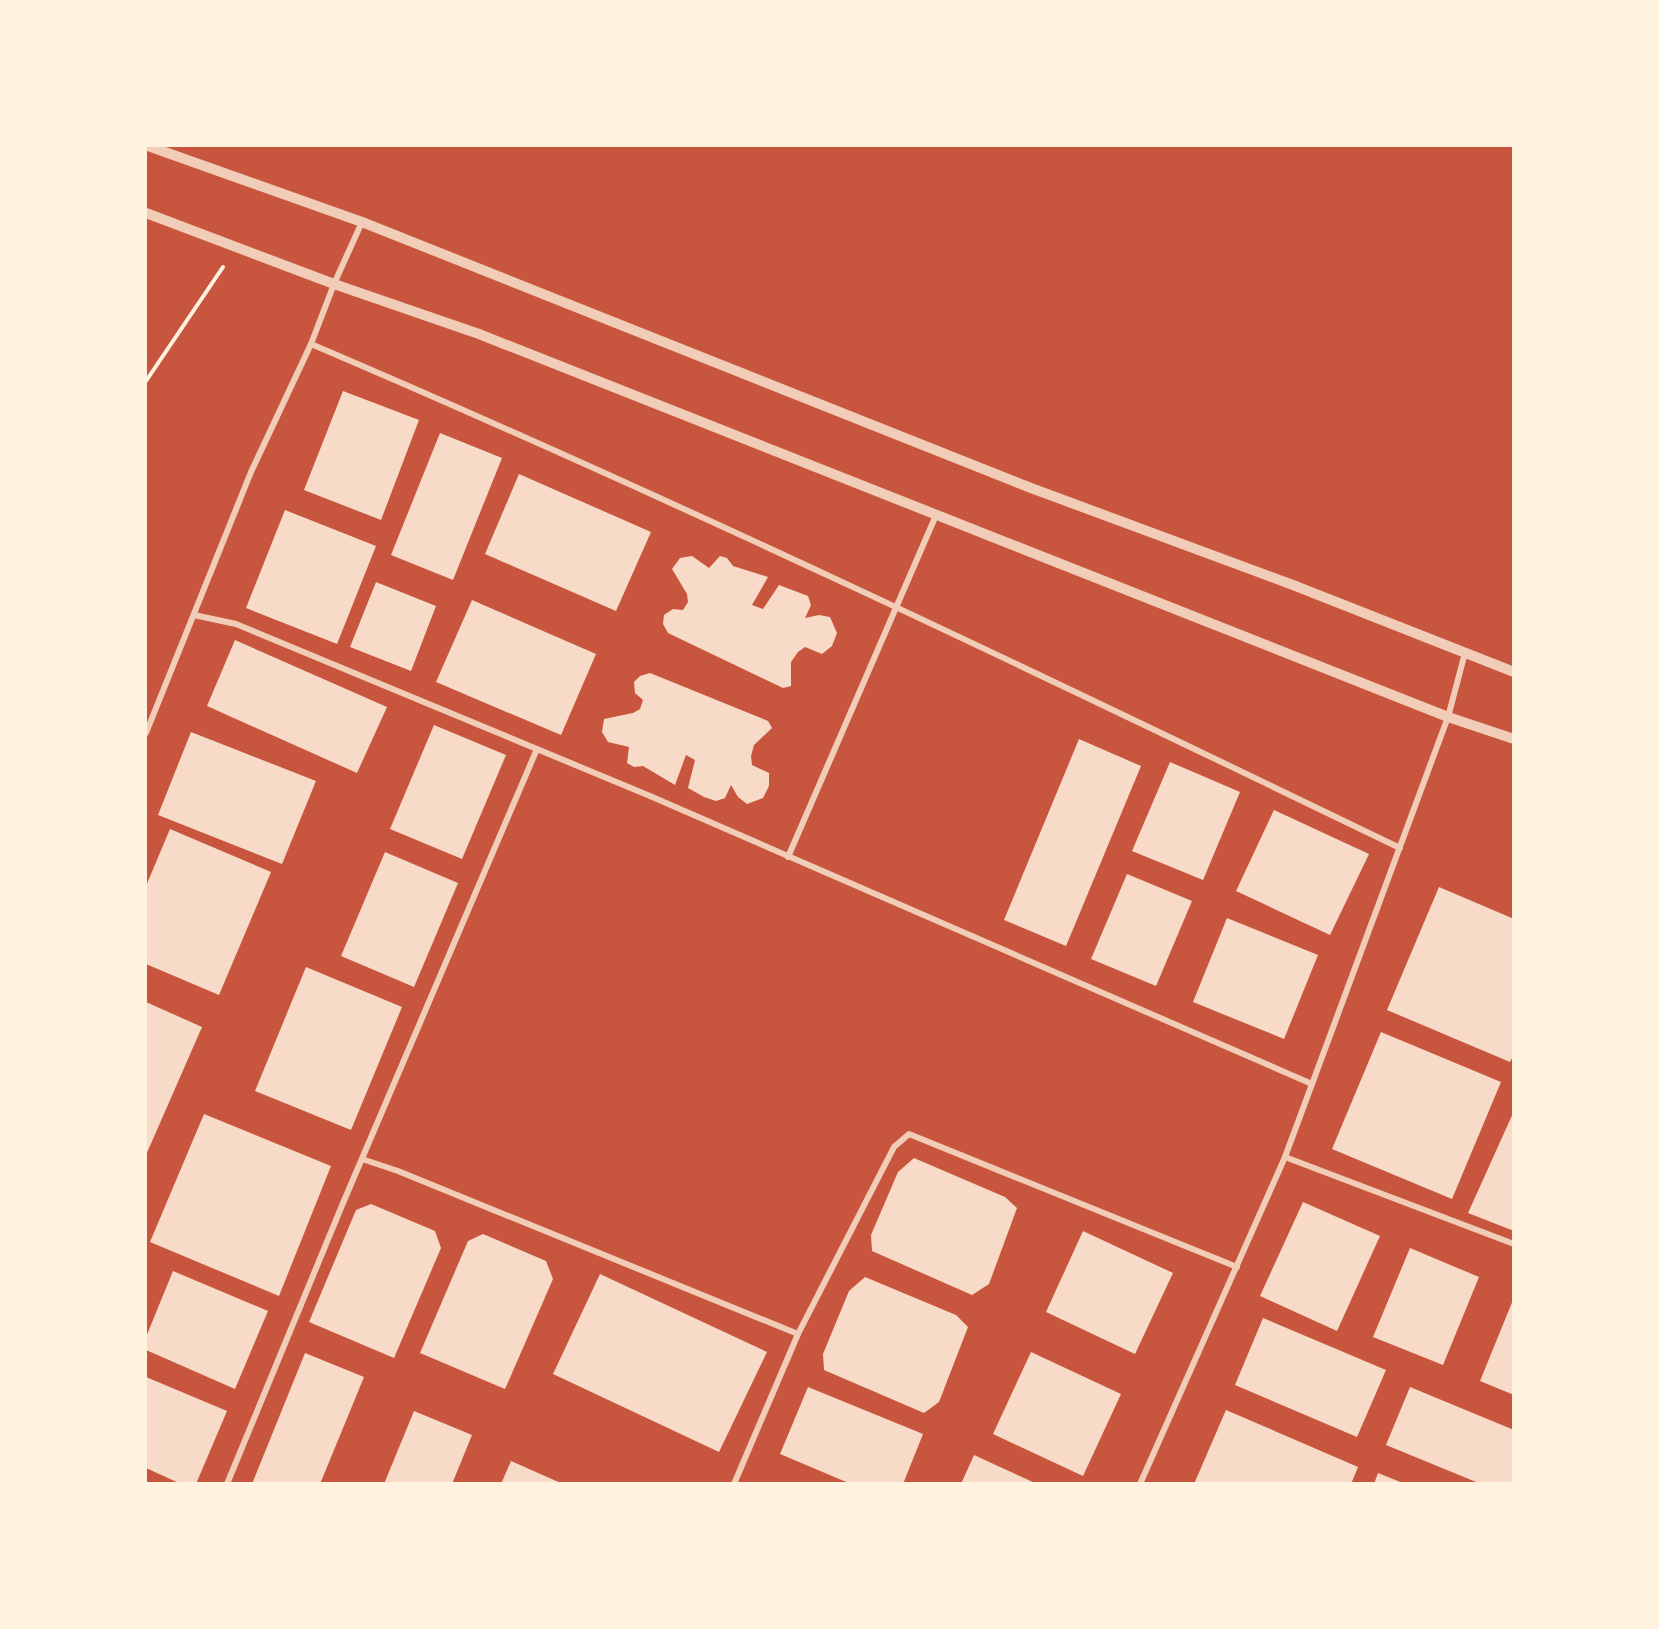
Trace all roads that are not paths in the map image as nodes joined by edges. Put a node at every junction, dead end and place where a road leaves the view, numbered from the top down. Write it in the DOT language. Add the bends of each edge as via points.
graph roads {
  1 [pos="148,146"];
  2 [pos="146,213"];
  3 [pos="362,222"];
  4 [pos="334,284"];
  5 [pos="311,344"];
  6 [pos="937,513"];
  7 [pos="896,609"];
  8 [pos="194,615"];
  9 [pos="1465,653"];
  10 [pos="1514,672"];
  11 [pos="1448,717"];
  12 [pos="146,733"];
  13 [pos="1514,739"];
  14 [pos="537,749"];
  15 [pos="1400,848"];
  16 [pos="788,857"];
  17 [pos="1312,1084"];
  18 [pos="1285,1157"];
  19 [pos="362,1159"];
  20 [pos="1514,1244"];
  21 [pos="1237,1267"];
  22 [pos="798,1334"];
  23 [pos="227,1484"];
  24 [pos="734,1484"];
  25 [pos="1140,1484"];
  1 -- 3 [label="street"];
  2 -- 4 [label="street"];
  3 -- 4 [label="street"];
  3 -- 9 [label="street" via="1031,488"];
  4 -- 5 [label="street"];
  4 -- 6 [label="street" via="479,334"];
  5 -- 7 [label="street" via="532,438"];
  5 -- 8 [label="street" via="251,472"];
  6 -- 7 [label="street"];
  6 -- 11 [label="street"];
  7 -- 15 [label="street"];
  7 -- 16 [label="street"];
  8 -- 12 [label="street"];
  8 -- 14 [label="street" via="236,624"];
  9 -- 10 [label="street"];
  9 -- 11 [label="street"];
  11 -- 13 [label="street"];
  11 -- 15 [label="street"];
  14 -- 16 [label="street"];
  14 -- 19 [label="street"];
  15 -- 17 [label="street"];
  16 -- 17 [label="street"];
  17 -- 18 [label="street"];
  18 -- 20 [label="street"];
  18 -- 21 [label="street"];
  19 -- 22 [label="street"];
  19 -- 23 [label="street"];
  21 -- 22 [label="street" via="909,1134 894,1147"];
  21 -- 25 [label="street"];
  22 -- 24 [label="street"];
}
